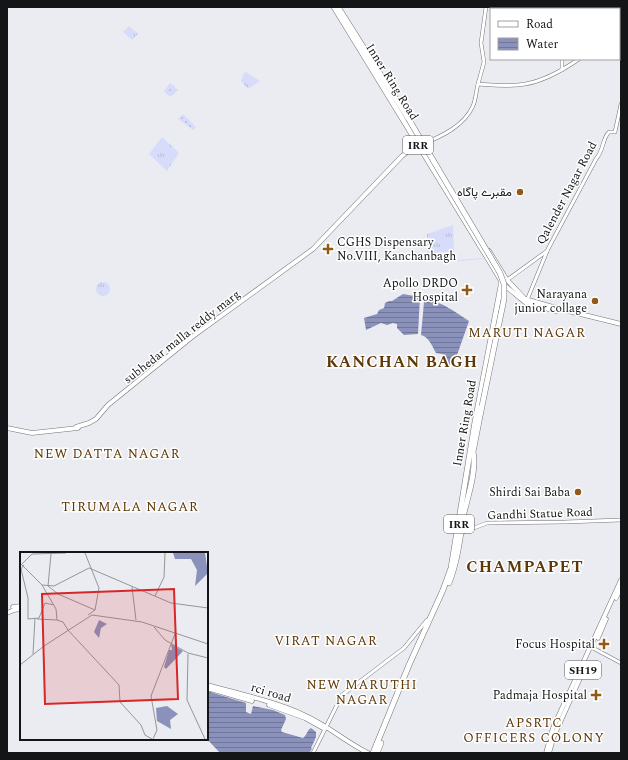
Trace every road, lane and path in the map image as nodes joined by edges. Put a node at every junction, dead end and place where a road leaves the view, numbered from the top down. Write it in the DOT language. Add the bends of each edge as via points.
graph roads {
  1 [pos="334,7"];
  2 [pos="338,7"];
  3 [pos="486,7"];
  4 [pos="562,60"];
  5 [pos="577,60"];
  6 [pos="562,70"];
  7 [pos="478,84"];
  8 [pos="388,85"];
  9 [pos="621,104"];
  10 [pos="421,144"];
  11 [pos="547,251"];
  12 [pos="506,282"];
  13 [pos="505,294"];
  14 [pos="516,295"];
  15 [pos="527,300"];
  16 [pos="621,325"];
  17 [pos="493,348"];
  18 [pos="7,428"];
  19 [pos="474,458"];
  20 [pos="621,520"];
  21 [pos="461,533"];
  22 [pos="621,580"];
  23 [pos="621,588"];
  24 [pos="20,608"];
  25 [pos="7,612"];
  26 [pos="430,617"];
  27 [pos="593,648"];
  28 [pos="621,663"];
  29 [pos="208,685"];
  30 [pos="208,688"];
  31 [pos="325,728"];
  32 [pos="551,739"];
  33 [pos="313,753"];
  34 [pos="362,753"];
  35 [pos="368,753"];
  36 [pos="373,753"];
  37 [pos="377,753"];
  38 [pos="546,753"];
  39 [pos="549,753"];
  1 -- 10 [label="highway, Inner Ring Road / IRR"];
  2 -- 8 [label="highway, Inner Ring Road / IRR"];
  3 -- 7 [label="street" via="481,43 484,62"];
  4 -- 6 [label="street"];
  5 -- 6 [label="street"];
  6 -- 7 [label="street" via="526,84"];
  7 -- 10 [label="street" via="473,106 463,120 447,133"];
  8 -- 10 [label="main road, Inner Ring Road / IRR" via="404,108"];
  8 -- 19 [label="highway, bridge" via="503,282 504,299 473,452"];
  9 -- 11 [label="street, Qalender Nagar Road" via="615,132 609,132 606,136 602,153 596,159"];
  10 -- 12 [label="highway, Inner Ring Road / IRR" via="492,265"];
  10 -- 18 [label="main road, subhedar malla reddy marg" via="402,156 313,249 177,351 109,407 94,423 83,427 32,433"];
  11 -- 12 [label="street, Qalender Nagar Road"];
  11 -- 15 [label="street"];
  12 -- 13 [label="main road, Inner Ring Road / IRR"];
  12 -- 14 [label="main road"];
  12 -- 15 [label="main road"];
  12 -- 17 [label="highway, Inner Ring Road / IRR"];
  13 -- 14 [label="main road"];
  13 -- 17 [label="main road, Inner Ring Road / IRR"];
  14 -- 16 [label="main road" via="533,305"];
  15 -- 16 [label="main road"];
  17 -- 19 [label="main road, Inner Ring Road / IRR"];
  17 -- 26 [label="highway, Inner Ring Road / IRR" via="470,449 452,561"];
  19 -- 21 [label="highway, Inner Ring Road / IRR"];
  20 -- 21 [label="street, Gandhi Statue Road" via="487,523"];
  21 -- 37 [label="highway, Inner Ring Road / IRR" via="451,577 410,668"];
  22 -- 32 [label="main road, SH19"];
  23 -- 27 [label="main road, SH19"];
  24 -- 25 [label="main road"];
  26 -- 31 [label="street" via="404,648 342,695"];
  26 -- 36 [label="highway, Inner Ring Road / IRR"];
  27 -- 28 [label="street"];
  27 -- 32 [label="main road, SH19"];
  29 -- 31 [label="main road, rci road" via="289,709 305,715"];
  30 -- 31 [label="main road, rci road" via="268,705"];
  31 -- 33 [label="street"];
  31 -- 34 [label="main road, rci road"];
  31 -- 35 [label="main road, rci road"];
  32 -- 38 [label="main road, SH19"];
  32 -- 39 [label="main road, SH19"];
}
